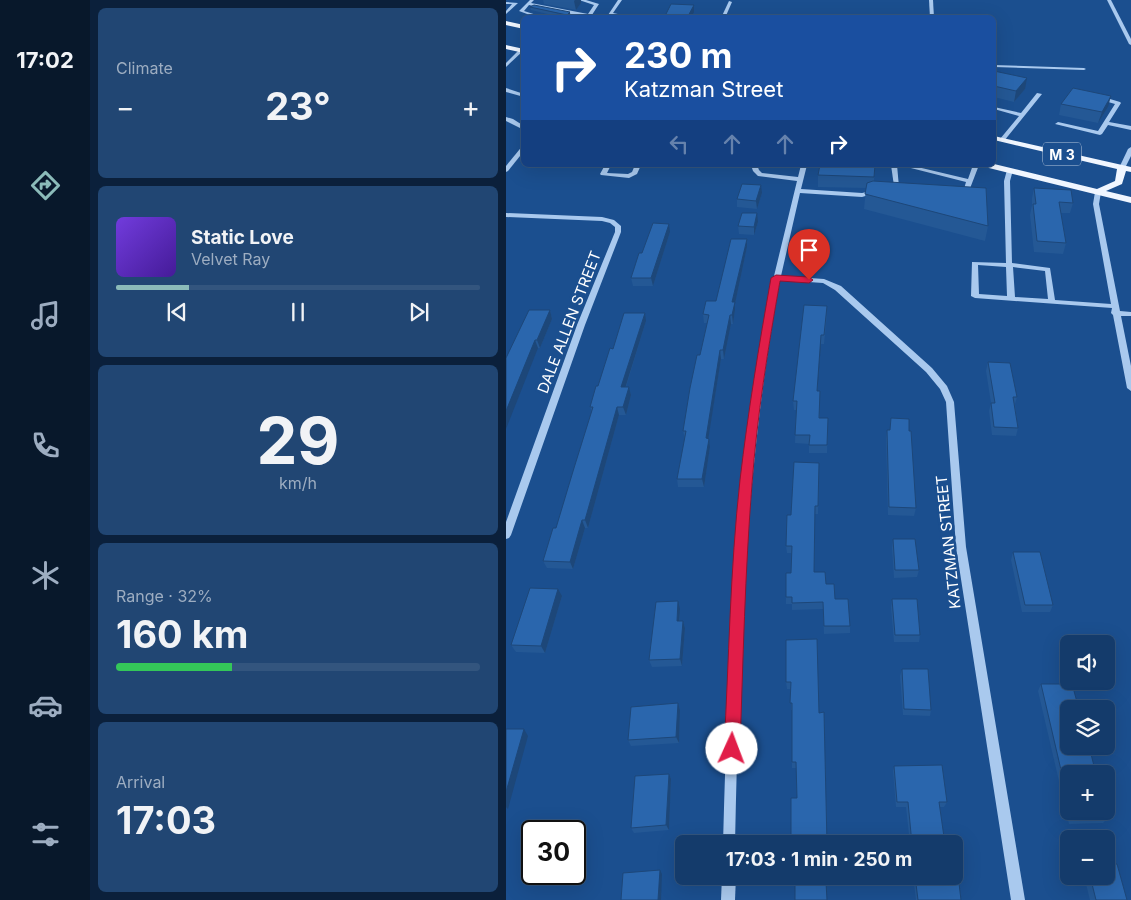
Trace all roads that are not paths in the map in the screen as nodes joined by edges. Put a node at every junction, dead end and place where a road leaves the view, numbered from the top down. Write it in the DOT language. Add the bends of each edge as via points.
graph roads {
  1 [pos="582,0"];
  2 [pos="620,0"];
  3 [pos="931,0"];
  4 [pos="1109,0"];
  5 [pos="506,1"];
  6 [pos="528,2"];
  7 [pos="730,2"];
  8 [pos="516,3"];
  9 [pos="549,3"];
  10 [pos="542,7"];
  11 [pos="506,13"];
  12 [pos="534,15"];
  13 [pos="583,15"];
  14 [pos="589,15"];
  15 [pos="610,15"];
  16 [pos="724,15"];
  17 [pos="932,15"];
  18 [pos="506,23"];
  19 [pos="521,27"];
  20 [pos="1131,44"];
  21 [pos="506,47"];
  22 [pos="521,51"];
  23 [pos="521,52"];
  24 [pos="506,66"];
  25 [pos="996,66"];
  26 [pos="1084,69"];
  27 [pos="506,90"];
  28 [pos="1039,94"];
  29 [pos="521,95"];
  30 [pos="1092,96"];
  31 [pos="996,108"];
  32 [pos="1022,115"];
  33 [pos="506,119"];
  34 [pos="1107,123"];
  35 [pos="1058,124"];
  36 [pos="521,127"];
  37 [pos="1131,128"];
  38 [pos="998,139"];
  39 [pos="1131,149"];
  40 [pos="521,150"];
  41 [pos="607,167"];
  42 [pos="637,167"];
  43 [pos="803,167"];
  44 [pos="894,167"];
  45 [pos="910,167"];
  46 [pos="975,167"];
  47 [pos="996,167"];
  48 [pos="755,168"];
  49 [pos="1126,169"];
  50 [pos="506,170"];
  51 [pos="1010,170"];
  52 [pos="800,179"];
  53 [pos="969,181"];
  54 [pos="907,187"];
  55 [pos="886,189"];
  56 [pos="956,190"];
  57 [pos="797,191"];
  58 [pos="1098,192"];
  59 [pos="1131,200"];
  60 [pos="506,215"];
  61 [pos="1009,265"];
  62 [pos="776,278"];
  63 [pos="1011,298"];
  64 [pos="1052,301"];
  65 [pos="1114,309"];
  66 [pos="1131,314"];
  67 [pos="1131,388"];
  68 [pos="506,535"];
  69 [pos="730,835"];
  70 [pos="729,885"];
  71 [pos="728,900"];
  72 [pos="1018,900"];
  1 -- 14 [label="street" via="597,4"];
  2 -- 15 [label="street"];
  3 -- 17 [label="street"];
  4 -- 20 [label="street"];
  5 -- 8 [label="street"];
  6 -- 8 [label="street"];
  6 -- 10 [label="street"];
  6 -- 12 [label="street" via="521,11"];
  7 -- 16 [label="street"];
  8 -- 11 [label="street"];
  9 -- 10 [label="street"];
  10 -- 13 [label="street"];
  18 -- 19 [label="main road"];
  21 -- 22 [label="main road"];
  23 -- 24 [label="street"];
  25 -- 26 [label="street"];
  27 -- 29 [label="street"];
  28 -- 32 [label="street"];
  30 -- 34 [label="street" via="1118,102"];
  31 -- 32 [label="street"];
  32 -- 38 [label="street"];
  33 -- 36 [label="street"];
  34 -- 35 [label="street" via="1098,133"];
  34 -- 37 [label="street"];
  38 -- 49 [label="main road, M 3"];
  39 -- 49 [label="street"];
  40 -- 50 [label="street"];
  41 -- 42 [label="street" via="603,174 629,176"];
  43 -- 52 [label="street"];
  44 -- 54 [label="street" via="895,187"];
  45 -- 53 [label="street"];
  46 -- 53 [label="street"];
  47 -- 51 [label="main road, M 3"];
  48 -- 52 [label="street" via="760,175"];
  49 -- 58 [label="main road" via="1119,182"];
  51 -- 58 [label="main road, M 3"];
  51 -- 61 [label="street" via="1007,181"];
  52 -- 57 [label="street"];
  53 -- 56 [label="street" via="966,191"];
  55 -- 57 [label="street" via="862,195"];
  57 -- 62 [label="street"];
  58 -- 59 [label="main road, M 3"];
  58 -- 65 [label="street" via="1096,204"];
  60 -- 68 [label="street, DALE ALLEN STREET" via="602,219 618,226"];
  61 -- 63 [label="street"];
  61 -- 63 [label="street" via="974,262 975,296"];
  61 -- 64 [label="street" via="1048,269"];
  62 -- 69 [label="street" via="760,363 746,482 739,578"];
  62 -- 72 [label="street, KATZMAN STREET" via="824,281 838,288 928,370 944,388 950,402 961,547"];
  63 -- 64 [label="street"];
  64 -- 65 [label="street"];
  65 -- 66 [label="street"];
  65 -- 67 [label="street"];
  70 -- 71 [label="street"];
}
